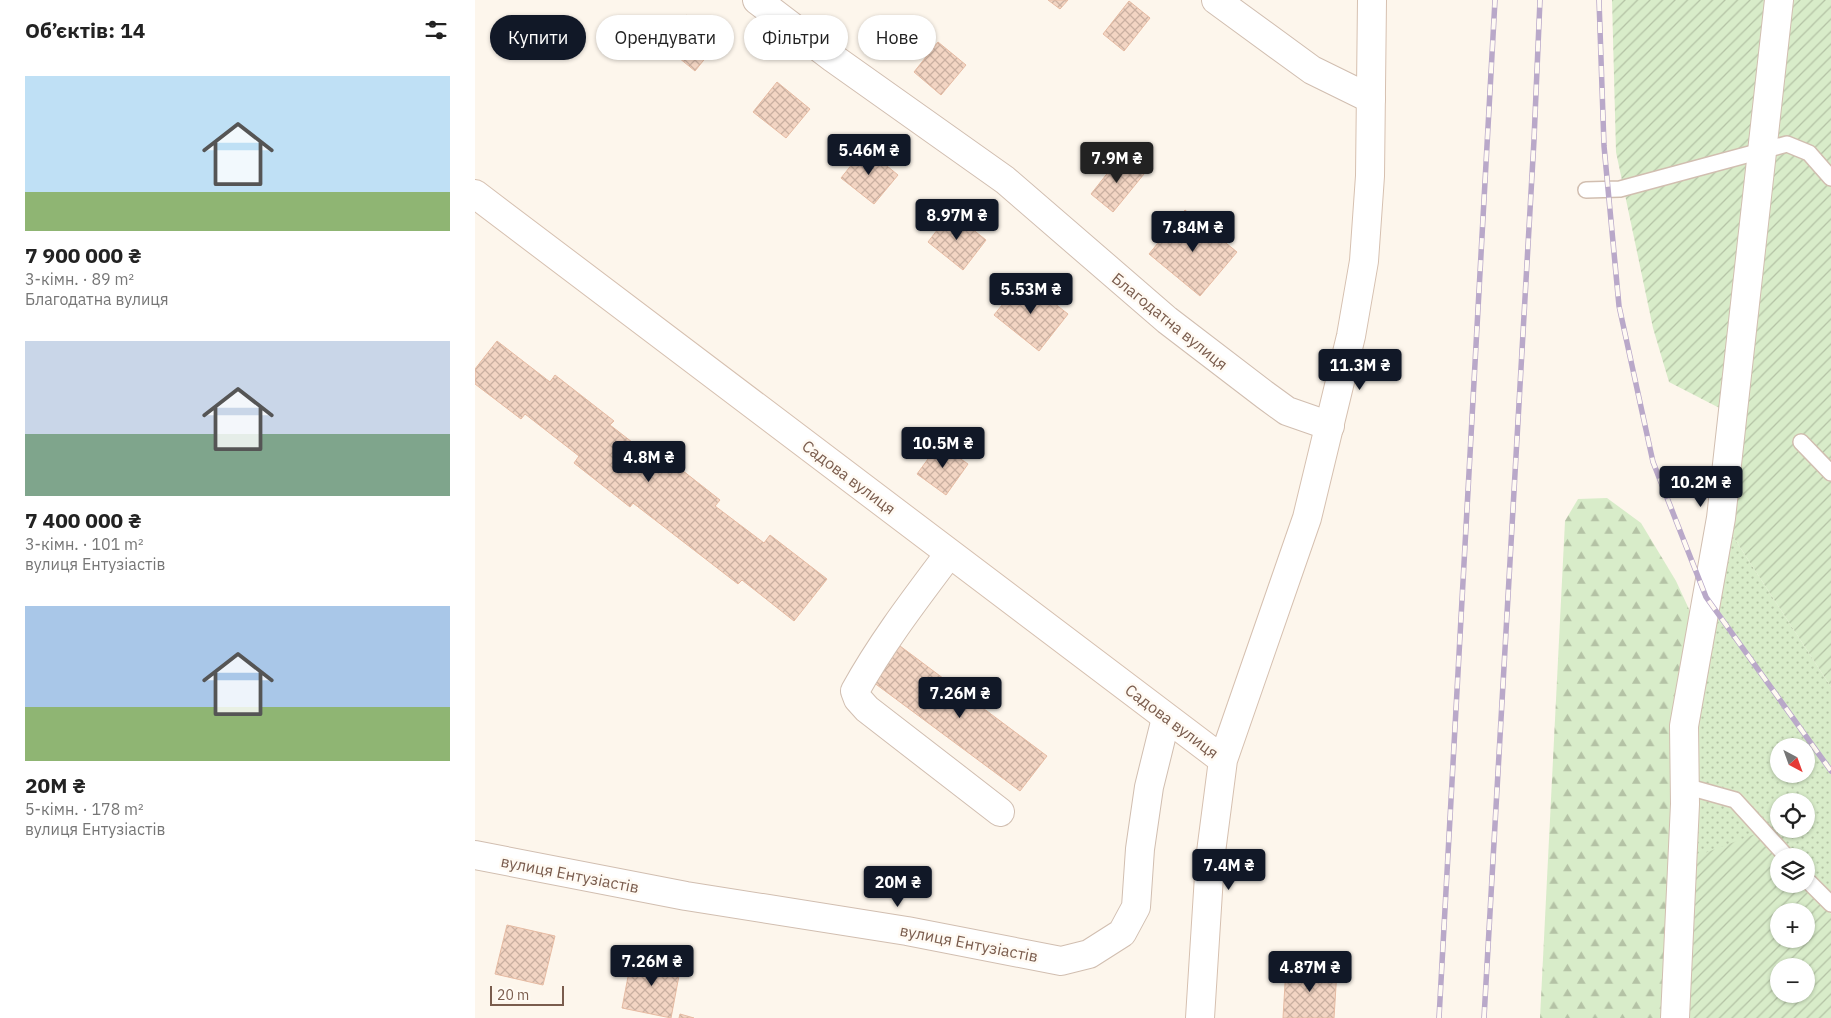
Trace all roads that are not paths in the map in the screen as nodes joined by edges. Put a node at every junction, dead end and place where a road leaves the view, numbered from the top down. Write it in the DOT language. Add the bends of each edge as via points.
graph roads {
  1 [pos="757,0"];
  2 [pos="1216,0"];
  3 [pos="1371,0"];
  4 [pos="1779,0"];
  5 [pos="1371,99"];
  6 [pos="1763,151"];
  7 [pos="1831,178"];
  8 [pos="1586,190"];
  9 [pos="475,194"];
  10 [pos="1330,426"];
  11 [pos="1801,442"];
  12 [pos="1831,473"];
  13 [pos="949,554"];
  14 [pos="1166,718"];
  15 [pos="1223,760"];
  16 [pos="1685,786"];
  17 [pos="1000,812"];
  18 [pos="1779,848"];
  19 [pos="475,855"];
  20 [pos="1815,887"];
  21 [pos="1831,904"];
  22 [pos="1200,1018"];
  23 [pos="1675,1018"];
  1 -- 10 [label="street, Благодатна вулиця" via="1005,180 1159,314 1265,396 1287,411"];
  2 -- 5 [label="street" via="1311,70"];
  3 -- 5 [label="street"];
  4 -- 6 [label="street"];
  5 -- 10 [label="street" via="1364,261"];
  6 -- 7 [label="lane" via="1787,144 1809,153"];
  6 -- 8 [label="lane" via="1620,189"];
  6 -- 16 [label="street" via="1721,518 1684,726"];
  9 -- 13 [label="street, Садова вулиця"];
  10 -- 15 [label="street" via="1307,518"];
  11 -- 12 [label="lane"];
  13 -- 14 [label="street, Садова вулиця"];
  13 -- 17 [label="street" via="902,618 855,691 867,708"];
  14 -- 15 [label="street, Садова вулиця"];
  14 -- 19 [label="street, вулиця Ентузіастів" via="1149,787 1136,907 1122,933 1089,954 1061,961 907,931 686,896"];
  15 -- 22 [label="street" via="1210,860"];
  16 -- 18 [label="lane" via="1735,800"];
  16 -- 23 [label="street"];
  20 -- 21 [label="lane"];
}
